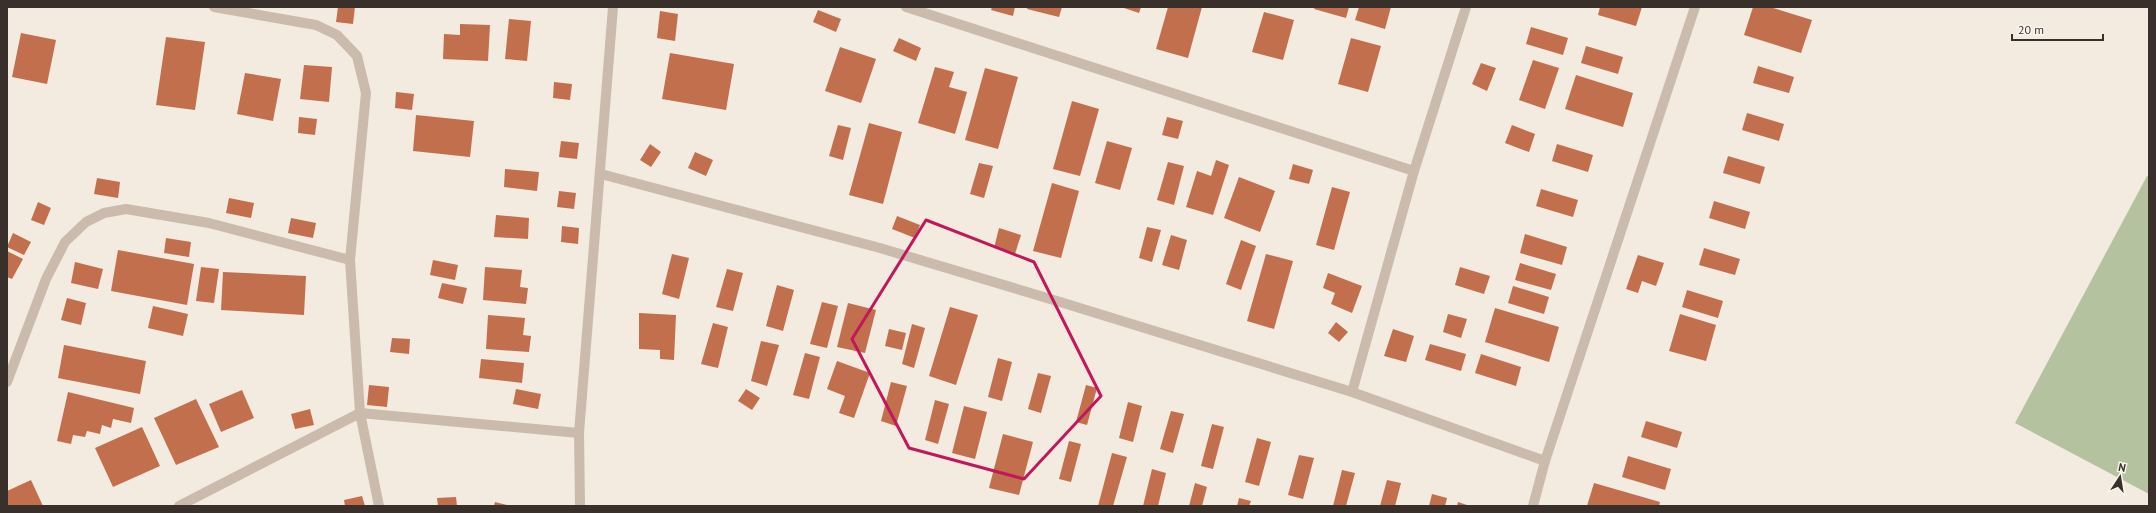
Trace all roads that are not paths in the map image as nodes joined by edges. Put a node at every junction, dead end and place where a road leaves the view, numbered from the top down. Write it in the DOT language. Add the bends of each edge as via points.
graph roads {
  1 [pos="214,7"];
  2 [pos="613,7"];
  3 [pos="906,7"];
  4 [pos="1466,7"];
  5 [pos="1695,7"];
  6 [pos="1414,171"];
  7 [pos="601,174"];
  8 [pos="350,260"];
  9 [pos="7,382"];
  10 [pos="1352,392"];
  11 [pos="360,413"];
  12 [pos="580,433"];
  13 [pos="1545,461"];
  14 [pos="179,506"];
  15 [pos="379,506"];
  16 [pos="580,506"];
  17 [pos="1533,506"];
  1 -- 8 [label="street" via="316,25 337,35 356,56 366,93"];
  2 -- 7 [label="street"];
  3 -- 6 [label="street"];
  4 -- 6 [label="street"];
  5 -- 13 [label="street"];
  6 -- 10 [label="street"];
  7 -- 10 [label="street" via="880,248"];
  7 -- 12 [label="street"];
  8 -- 9 [label="street" via="209,223 126,209 104,213 86,222 65,242 46,279"];
  8 -- 11 [label="street"];
  10 -- 13 [label="street"];
  11 -- 12 [label="street"];
  11 -- 14 [label="street"];
  11 -- 15 [label="street"];
  12 -- 16 [label="street"];
  13 -- 17 [label="street"];
}
